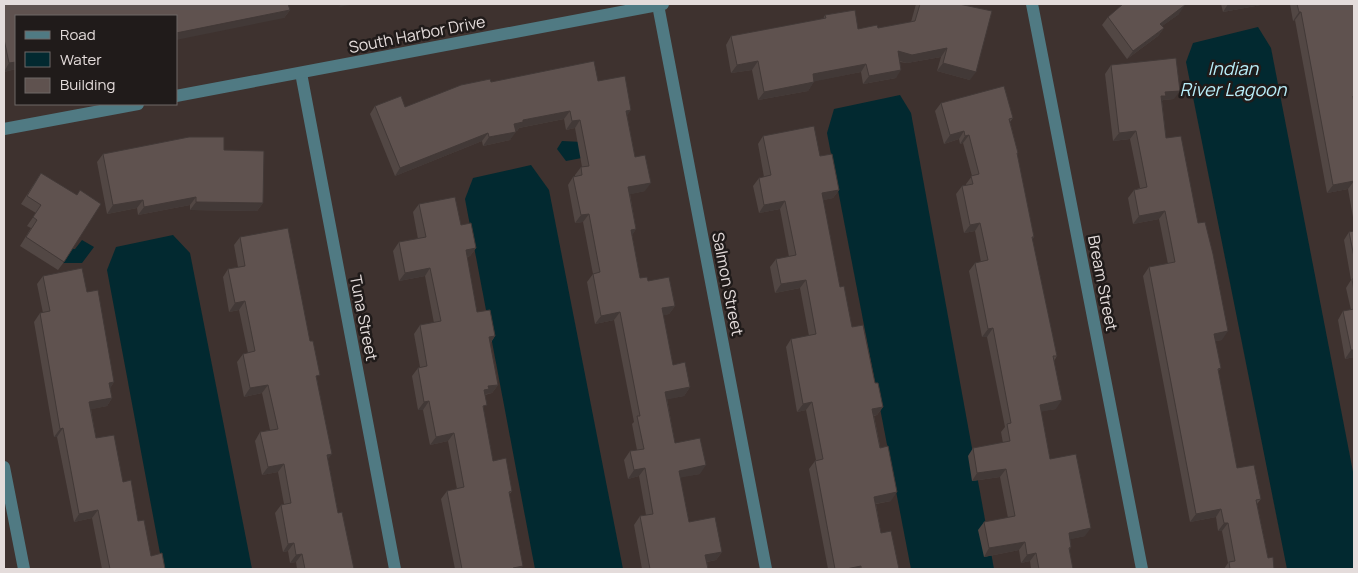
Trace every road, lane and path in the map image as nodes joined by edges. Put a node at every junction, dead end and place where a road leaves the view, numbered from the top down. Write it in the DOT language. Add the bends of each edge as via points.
graph roads {
  1 [pos="660,4"];
  2 [pos="1032,4"];
  3 [pos="301,73"];
  4 [pos="178,96"];
  5 [pos="133,105"];
  6 [pos="4,129"];
  7 [pos="4,467"];
  8 [pos="24,569"];
  9 [pos="395,569"];
  10 [pos="766,569"];
  11 [pos="1142,569"];
  1 -- 3 [label="street, South Harbor Drive"];
  1 -- 10 [label="street, Salmon Street"];
  2 -- 11 [label="street, Bream Street"];
  3 -- 4 [label="street, South Harbor Drive"];
  3 -- 9 [label="street, Tuna Street"];
  5 -- 6 [label="street"];
  7 -- 8 [label="street"];
}
